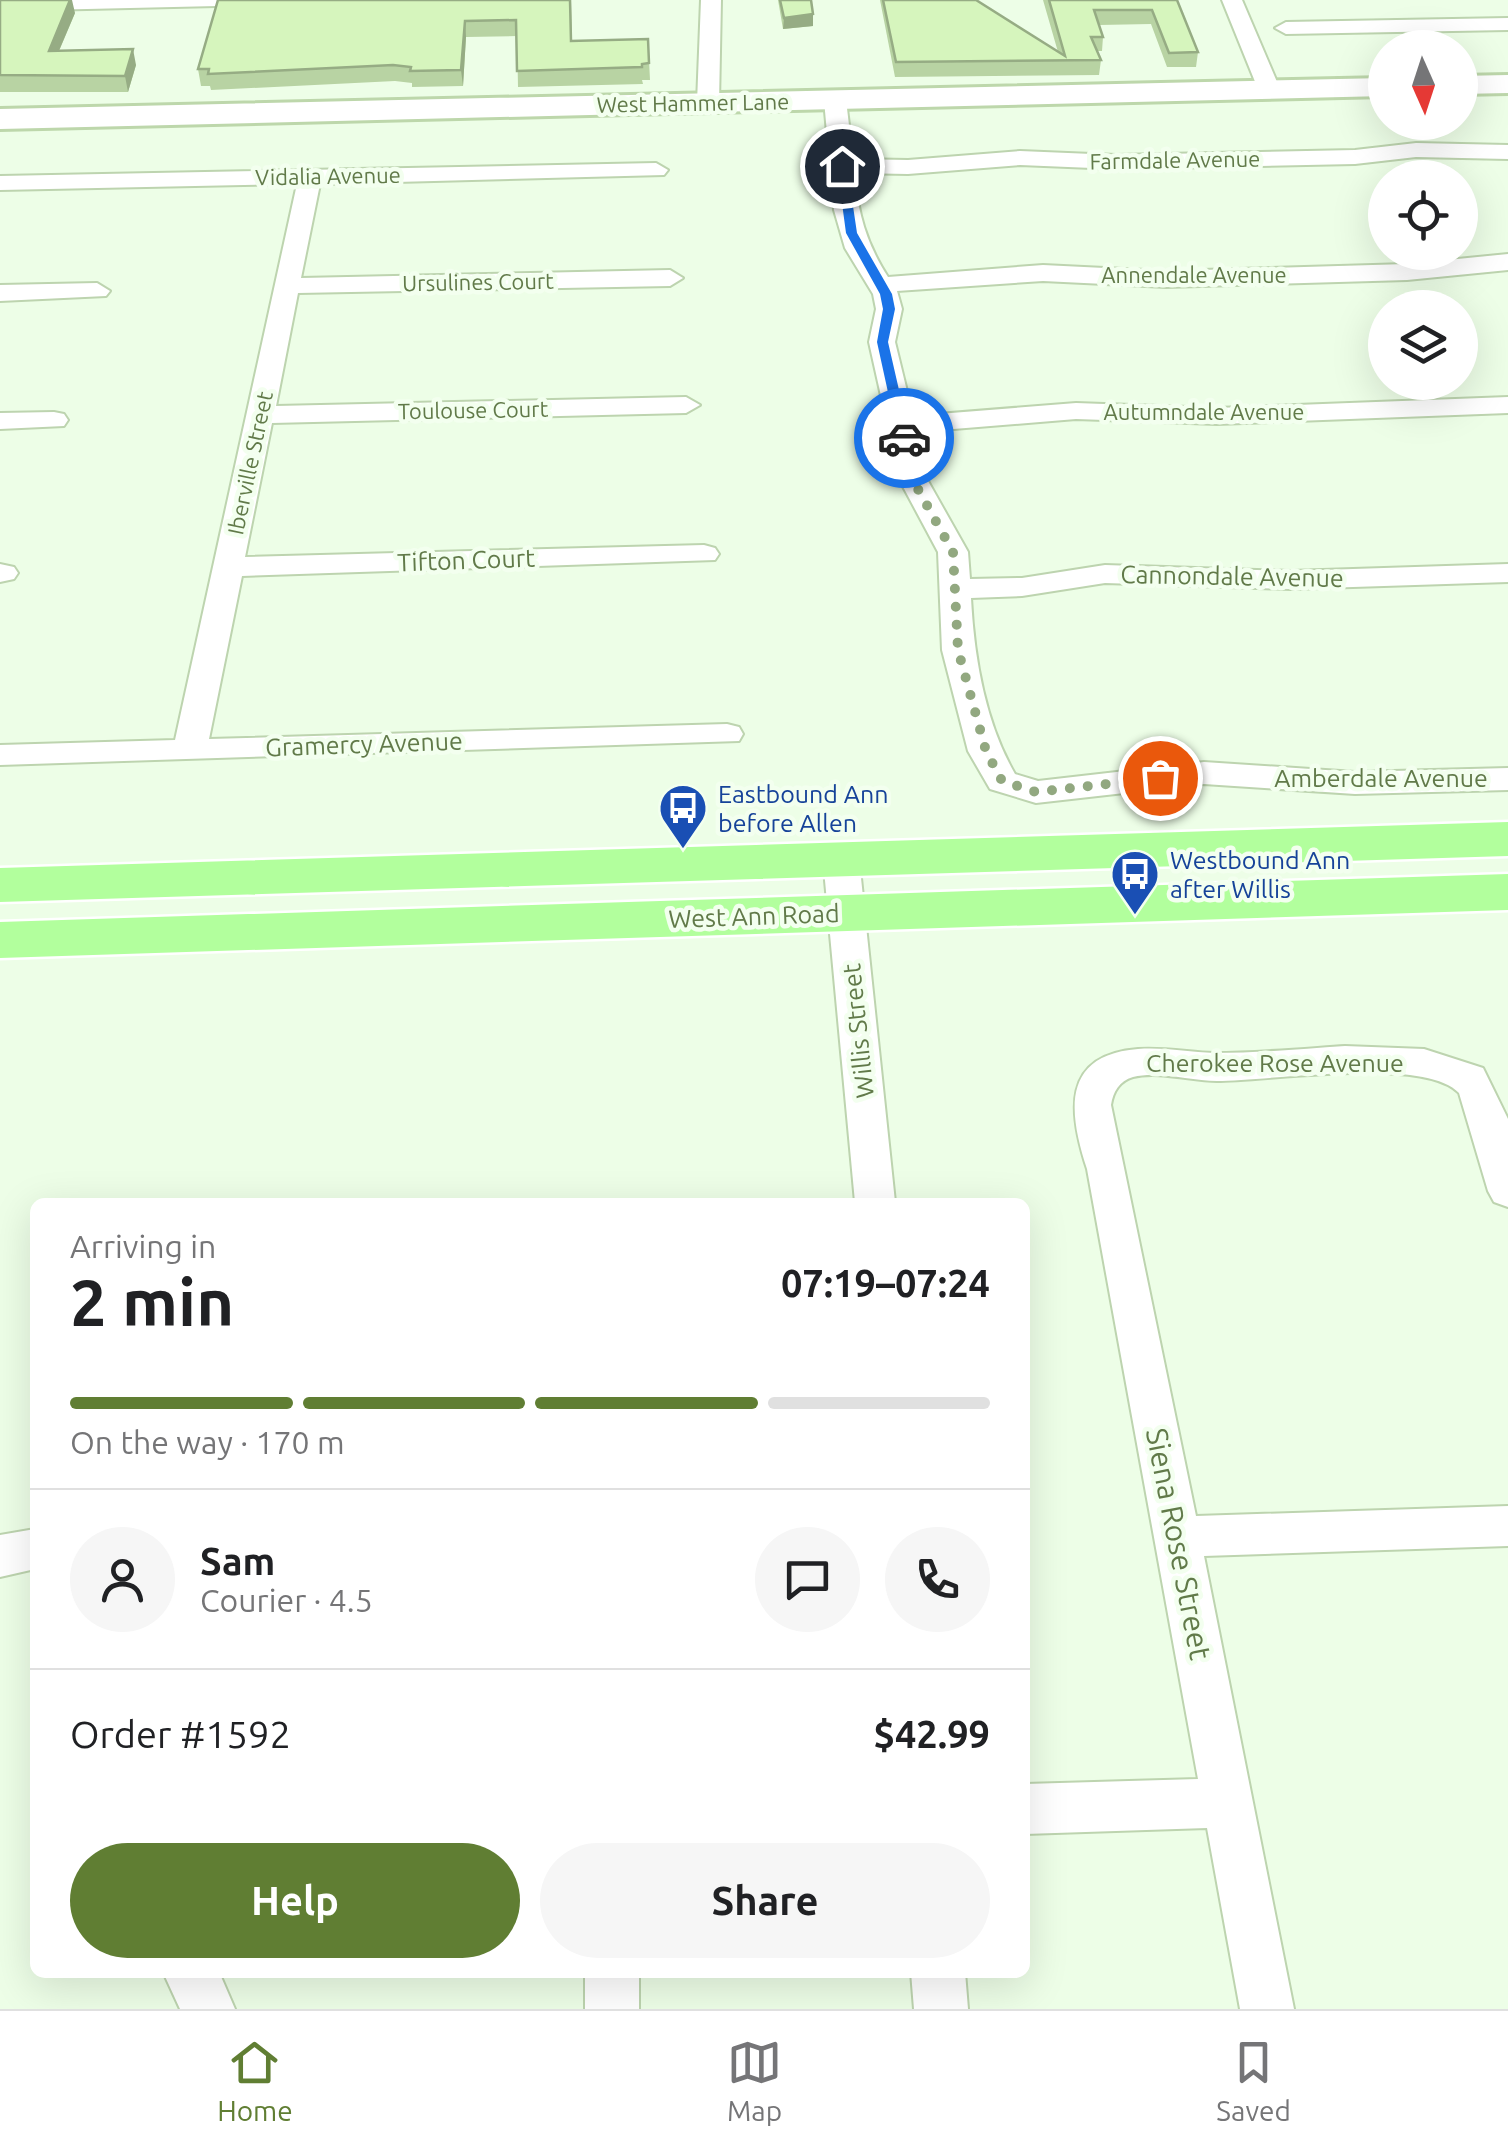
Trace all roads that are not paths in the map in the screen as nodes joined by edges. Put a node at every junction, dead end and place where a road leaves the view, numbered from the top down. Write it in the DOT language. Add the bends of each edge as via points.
graph roads {
  1 [pos="217,0"];
  2 [pos="710,0"];
  3 [pos="1232,0"];
  4 [pos="1370,0"];
  5 [pos="0,4"];
  6 [pos="1508,24"];
  7 [pos="1389,26"];
  8 [pos="1286,28"];
  9 [pos="1508,84"];
  10 [pos="1478,85"];
  11 [pos="1368,87"];
  12 [pos="1269,89"];
  13 [pos="834,100"];
  14 [pos="708,103"];
  15 [pos="0,120"];
  16 [pos="1508,152"];
  17 [pos="842,166"];
  18 [pos="656,170"];
  19 [pos="310,177"];
  20 [pos="0,183"];
  21 [pos="1508,262"];
  22 [pos="670,278"];
  23 [pos="881,285"];
  24 [pos="287,286"];
  25 [pos="97,291"];
  26 [pos="0,293"];
  27 [pos="686,404"];
  28 [pos="1508,405"];
  29 [pos="260,415"];
  30 [pos="54,420"];
  31 [pos="0,421"];
  32 [pos="901,425"];
  33 [pos="704,554"];
  34 [pos="228,567"];
  35 [pos="1508,573"];
  36 [pos="957,589"];
  37 [pos="727,734"];
  38 [pos="190,749"];
  39 [pos="0,755"];
  40 [pos="1508,778"];
  41 [pos="1508,839"];
  42 [pos="841,860"];
  43 [pos="510,870"];
  44 [pos="0,886"];
  45 [pos="1508,892"];
  46 [pos="846,913"];
  47 [pos="162,934"];
  48 [pos="0,940"];
  49 [pos="1100,1082"];
  50 [pos="1508,1191"];
  51 [pos="876,1198"];
  52 [pos="1508,1526"];
  53 [pos="1176,1537"];
  54 [pos="30,1551"];
  55 [pos="0,1556"];
  56 [pos="1227,1803"];
  57 [pos="1030,1809"];
  58 [pos="193,1978"];
  59 [pos="612,1978"];
  60 [pos="938,1978"];
  61 [pos="208,2009"];
  62 [pos="612,2009"];
  63 [pos="941,2009"];
  64 [pos="1267,2009"];
  1 -- 5 [label="street"];
  2 -- 14 [label="street"];
  3 -- 12 [label="street"];
  4 -- 7 [label="street"];
  6 -- 7 [label="street"];
  7 -- 8 [label="street"];
  9 -- 10 [label="street"];
  11 -- 12 [label="street, West Hammer Lane"];
  12 -- 13 [label="street, West Hammer Lane"];
  13 -- 14 [label="street, West Hammer Lane"];
  13 -- 17 [label="street"];
  14 -- 15 [label="street, West Hammer Lane"];
  16 -- 17 [label="street, Farmdale Avenue"];
  17 -- 23 [label="street" via="852,233"];
  18 -- 19 [label="street, Vidalia Avenue"];
  19 -- 20 [label="street, Vidalia Avenue"];
  19 -- 24 [label="street, Iberville Street"];
  21 -- 23 [label="street, Annendale Avenue" via="1407,272 1043,274"];
  22 -- 24 [label="street, Ursulines Court"];
  23 -- 32 [label="street" via="889,309 882,342"];
  24 -- 29 [label="street, Iberville Street"];
  25 -- 26 [label="street"];
  27 -- 29 [label="street, Toulouse Court"];
  28 -- 32 [label="street, Autumndale Avenue" via="1217,416 1104,410"];
  29 -- 34 [label="street, Iberville Street"];
  30 -- 31 [label="street"];
  32 -- 36 [label="street" via="914,482 953,552"];
  33 -- 34 [label="street, Tifton Court"];
  34 -- 38 [label="street, Iberville Street"];
  35 -- 36 [label="street, Cannondale Avenue" via="1291,580 1120,574"];
  36 -- 40 [label="street, Amberdale Avenue" via="958,650 986,751 1002,781 1016,789 1061,792 1204,773 1355,783"];
  37 -- 38 [label="street, Gramercy Avenue"];
  38 -- 39 [label="street, Gramercy Avenue"];
  41 -- 42 [label="main road"];
  42 -- 43 [label="main road"];
  42 -- 46 [label="street, Willis Street"];
  43 -- 44 [label="main road"];
  43 -- 47 [label="main road" via="228,904"];
  45 -- 46 [label="main road, West Ann Road"];
  46 -- 47 [label="main road, West Ann Road"];
  46 -- 51 [label="street, Willis Street"];
  47 -- 48 [label="main road, West Ann Road"];
  49 -- 50 [label="street, Cherokee Rose Avenue" via="1111,1069 1138,1063 1397,1060 1455,1070 1484,1097"];
  49 -- 53 [label="street, Siena Rose Street" via="1090,1114 1107,1169"];
  52 -- 53 [label="street"];
  53 -- 56 [label="street, Siena Rose Street"];
  54 -- 55 [label="street"];
  56 -- 57 [label="street"];
  56 -- 64 [label="street, Siena Rose Street"];
  58 -- 61 [label="street"];
  59 -- 62 [label="street"];
  60 -- 63 [label="street"];
}
